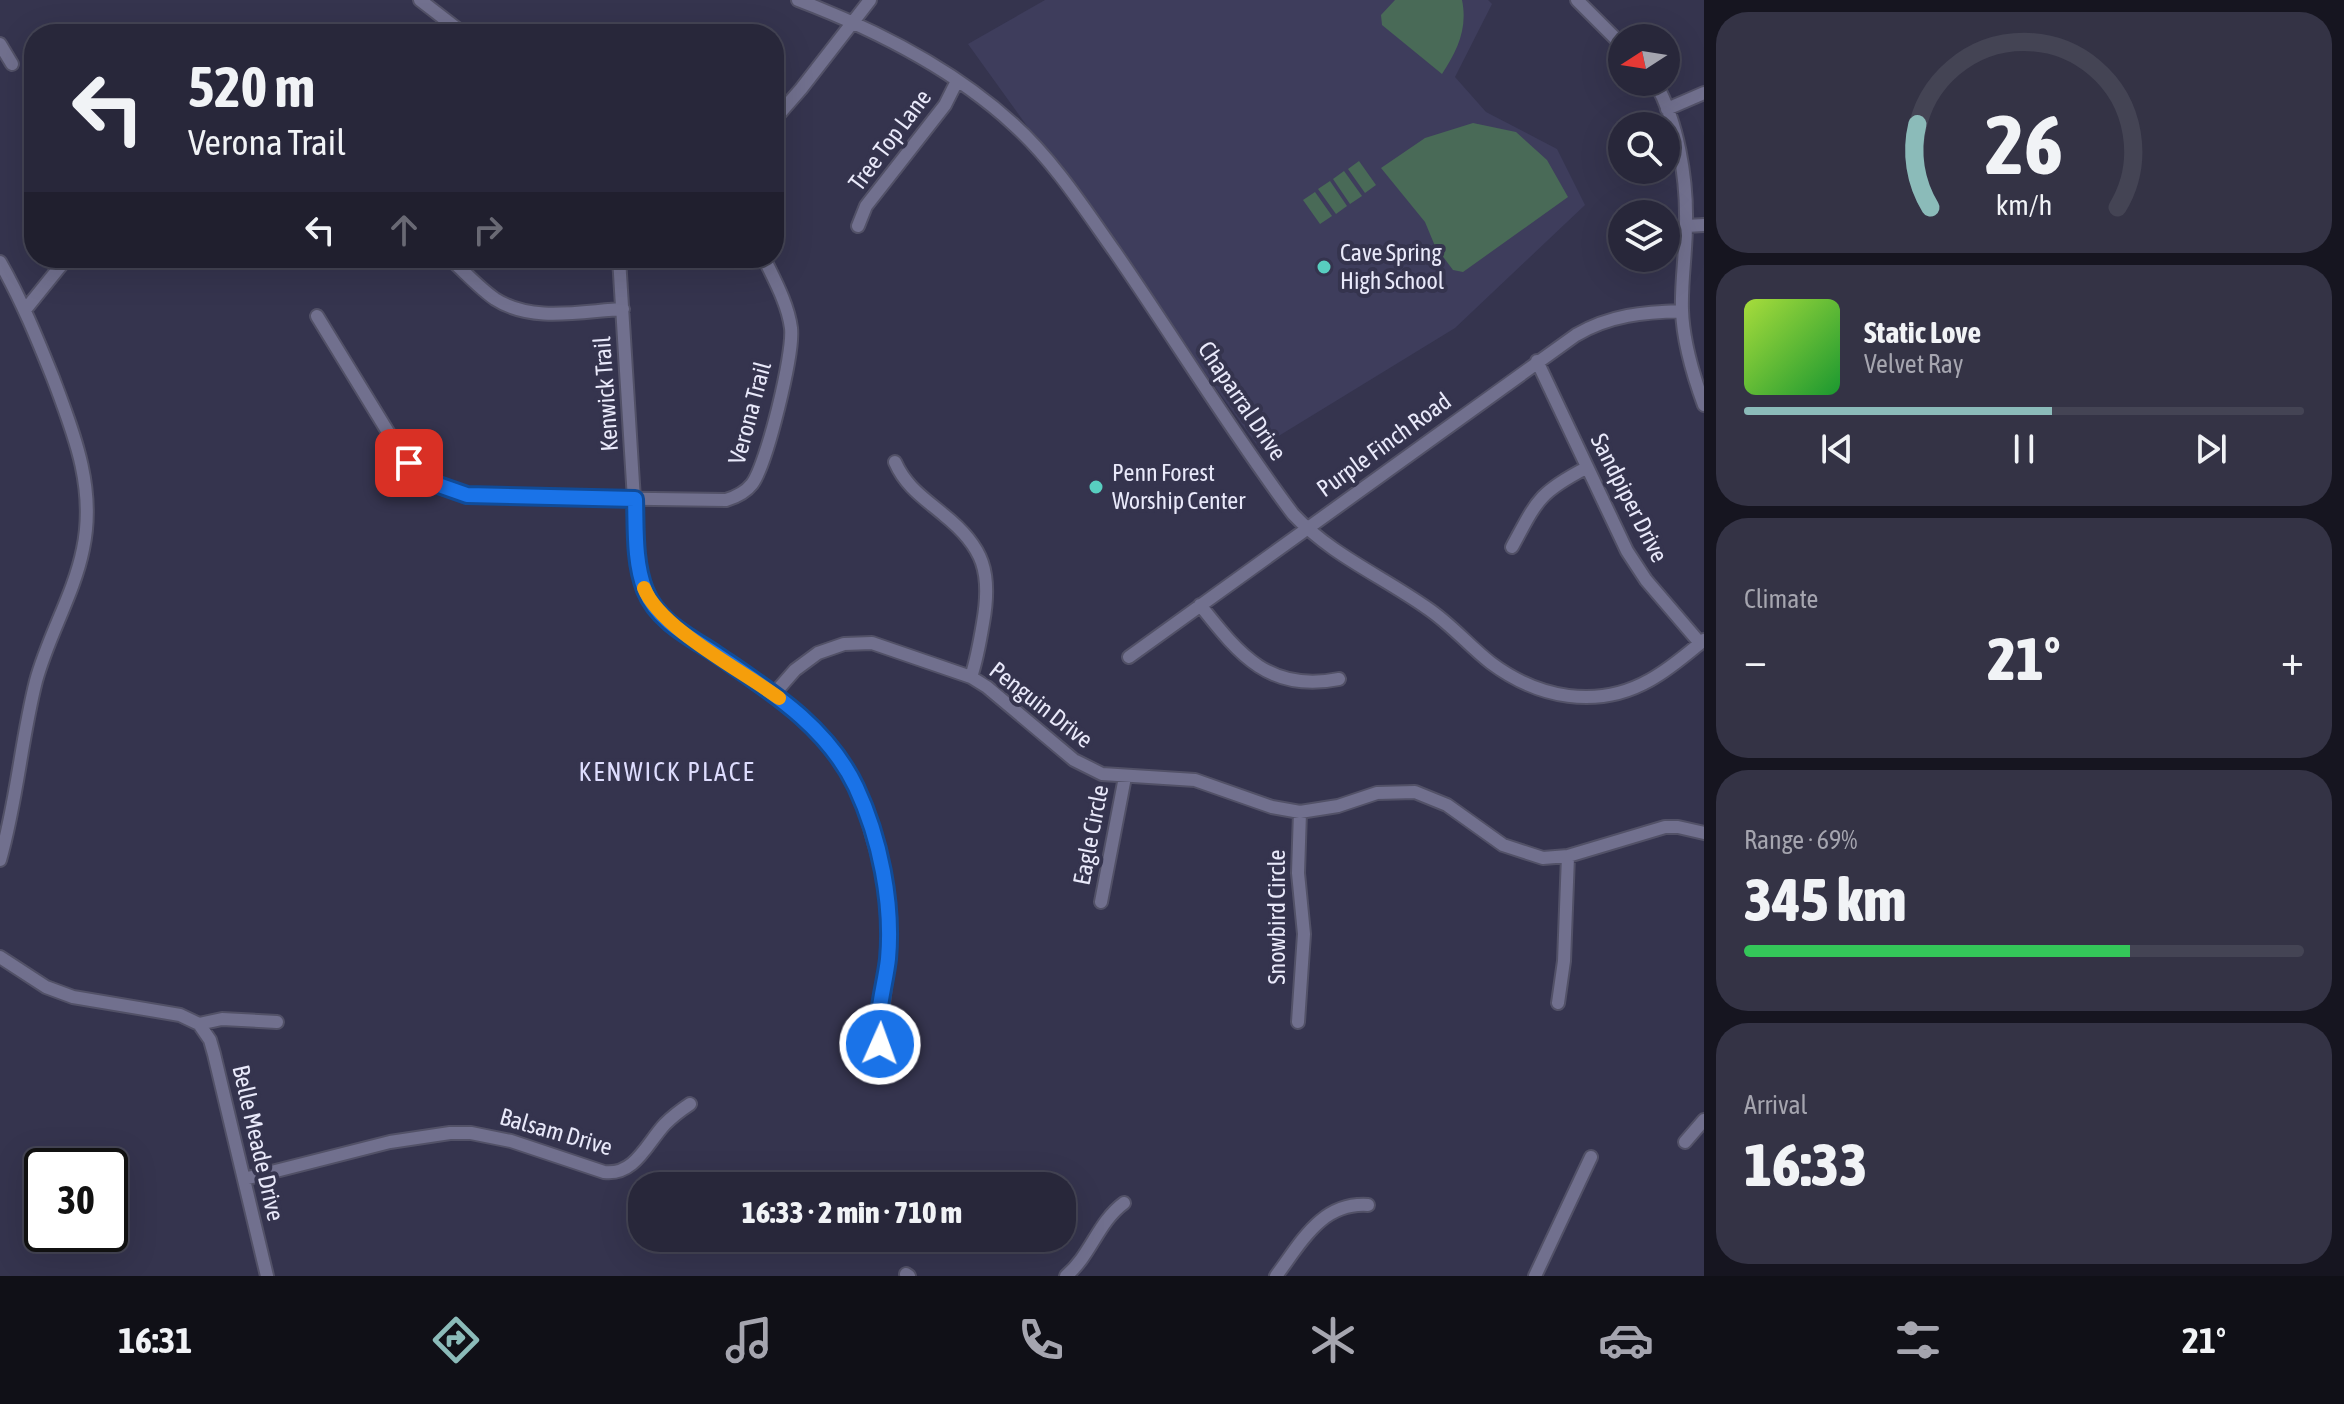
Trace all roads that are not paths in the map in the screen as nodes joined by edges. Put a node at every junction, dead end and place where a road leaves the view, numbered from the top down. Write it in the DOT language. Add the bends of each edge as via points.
graph roads {
  1 [pos="420,0"];
  2 [pos="798,0"];
  3 [pos="870,0"];
  4 [pos="1586,2"];
  5 [pos="852,21"];
  6 [pos="451,24"];
  7 [pos="1608,28"];
  8 [pos="0,44"];
  9 [pos="12,64"];
  10 [pos="957,81"];
  11 [pos="1704,93"];
  12 [pos="1661,96"];
  13 [pos="784,109"];
  14 [pos="1667,109"];
  15 [pos="1704,225"];
  16 [pos="858,226"];
  17 [pos="1686,226"];
  18 [pos="0,262"];
  19 [pos="59,268"];
  20 [pos="460,268"];
  21 [pos="620,268"];
  22 [pos="768,268"];
  23 [pos="623,309"];
  24 [pos="25,310"];
  25 [pos="1682,311"];
  26 [pos="317,316"];
  27 [pos="1537,361"];
  28 [pos="1704,405"];
  29 [pos="895,462"];
  30 [pos="1586,468"];
  31 [pos="635,499"];
  32 [pos="1306,528"];
  33 [pos="1512,547"];
  34 [pos="1200,605"];
  35 [pos="1702,642"];
  36 [pos="1129,657"];
  37 [pos="971,677"];
  38 [pos="1339,679"];
  39 [pos="774,694"];
  40 [pos="1125,777"];
  41 [pos="1300,812"];
  42 [pos="1704,833"];
  43 [pos="1568,856"];
  44 [pos="0,860"];
  45 [pos="1101,902"];
  46 [pos="0,957"];
  47 [pos="1558,1003"];
  48 [pos="277,1022"];
  49 [pos="1298,1022"];
  50 [pos="199,1024"];
  51 [pos="883,1049"];
  52 [pos="690,1104"];
  53 [pos="1704,1120"];
  54 [pos="1685,1142"];
  55 [pos="1591,1157"];
  56 [pos="244,1179"];
  57 [pos="1124,1203"];
  58 [pos="1368,1205"];
  59 [pos="267,1276"];
  60 [pos="1066,1276"];
  61 [pos="1276,1276"];
  62 [pos="1535,1276"];
  1 -- 6 [label="street"];
  2 -- 5 [label="street, Chaparral Drive"];
  3 -- 5 [label="street"];
  4 -- 7 [label="street"];
  5 -- 10 [label="street, Chaparral Drive"];
  5 -- 13 [label="street"];
  8 -- 9 [label="street"];
  10 -- 16 [label="street, Tree Top Lane" via="945,105 866,206"];
  10 -- 32 [label="street, Chaparral Drive" via="1011,122 1046,158"];
  11 -- 14 [label="street"];
  12 -- 14 [label="street"];
  14 -- 17 [label="street" via="1681,167"];
  15 -- 17 [label="street"];
  17 -- 25 [label="street"];
  18 -- 24 [label="street"];
  19 -- 24 [label="street"];
  20 -- 23 [label="street" via="496,300 519,310 542,314"];
  21 -- 23 [label="street, Kenwick Trail"];
  22 -- 31 [label="street, Verona Trail" via="789,318 791,338 757,476 746,490 726,500"];
  23 -- 31 [label="street, Kenwick Trail"];
  24 -- 44 [label="street" via="79,450 88,511 79,566 31,699 15,805"];
  25 -- 27 [label="street, Purple Finch Road" via="1613,318 1585,329"];
  25 -- 28 [label="street"];
  26 -- 31 [label="street, Verona Trail" via="399,450 430,482 467,495"];
  27 -- 30 [label="street, Sandpiper Drive"];
  27 -- 32 [label="street, Purple Finch Road"];
  29 -- 37 [label="street" via="906,483 964,533 983,562 988,597"];
  30 -- 33 [label="street" via="1540,497"];
  30 -- 35 [label="street, Sandpiper Drive" via="1646,580"];
  31 -- 39 [label="street, Kenwick Trail" via="638,564 652,603 678,629"];
  32 -- 34 [label="street, Purple Finch Road"];
  32 -- 35 [label="street, Chaparral Drive" via="1431,611 1507,675 1538,690 1582,698 1615,694 1654,678"];
  34 -- 36 [label="street, Purple Finch Road"];
  34 -- 38 [label="street" via="1238,650 1267,673 1297,682"];
  37 -- 39 [label="street, Penguin Drive" via="886,646 858,643 831,648 806,661"];
  37 -- 40 [label="street, Penguin Drive" via="1080,764"];
  39 -- 51 [label="street, Kenwick Trail" via="832,749 865,810 889,912 879,1039"];
  40 -- 41 [label="street, Penguin Drive" via="1195,780"];
  40 -- 45 [label="street, Eagle Circle"];
  41 -- 43 [label="street, Penguin Drive" via="1377,793 1415,792 1447,805 1518,852"];
  41 -- 49 [label="street, Snowbird Circle" via="1304,934"];
  42 -- 43 [label="street, Penguin Drive" via="1665,827"];
  43 -- 47 [label="street"];
  46 -- 50 [label="street" via="60,993 184,1016"];
  48 -- 50 [label="street" via="222,1019"];
  50 -- 56 [label="street, Belle Meade Drive" via="214,1054"];
  52 -- 56 [label="street, Balsam Drive" via="619,1172 604,1172 511,1141 450,1133 390,1142"];
  53 -- 54 [label="street"];
  55 -- 62 [label="street"];
  56 -- 59 [label="street, Belle Meade Drive"];
  57 -- 60 [label="street"];
  58 -- 61 [label="street" via="1347,1206 1327,1215 1306,1233"];
}
